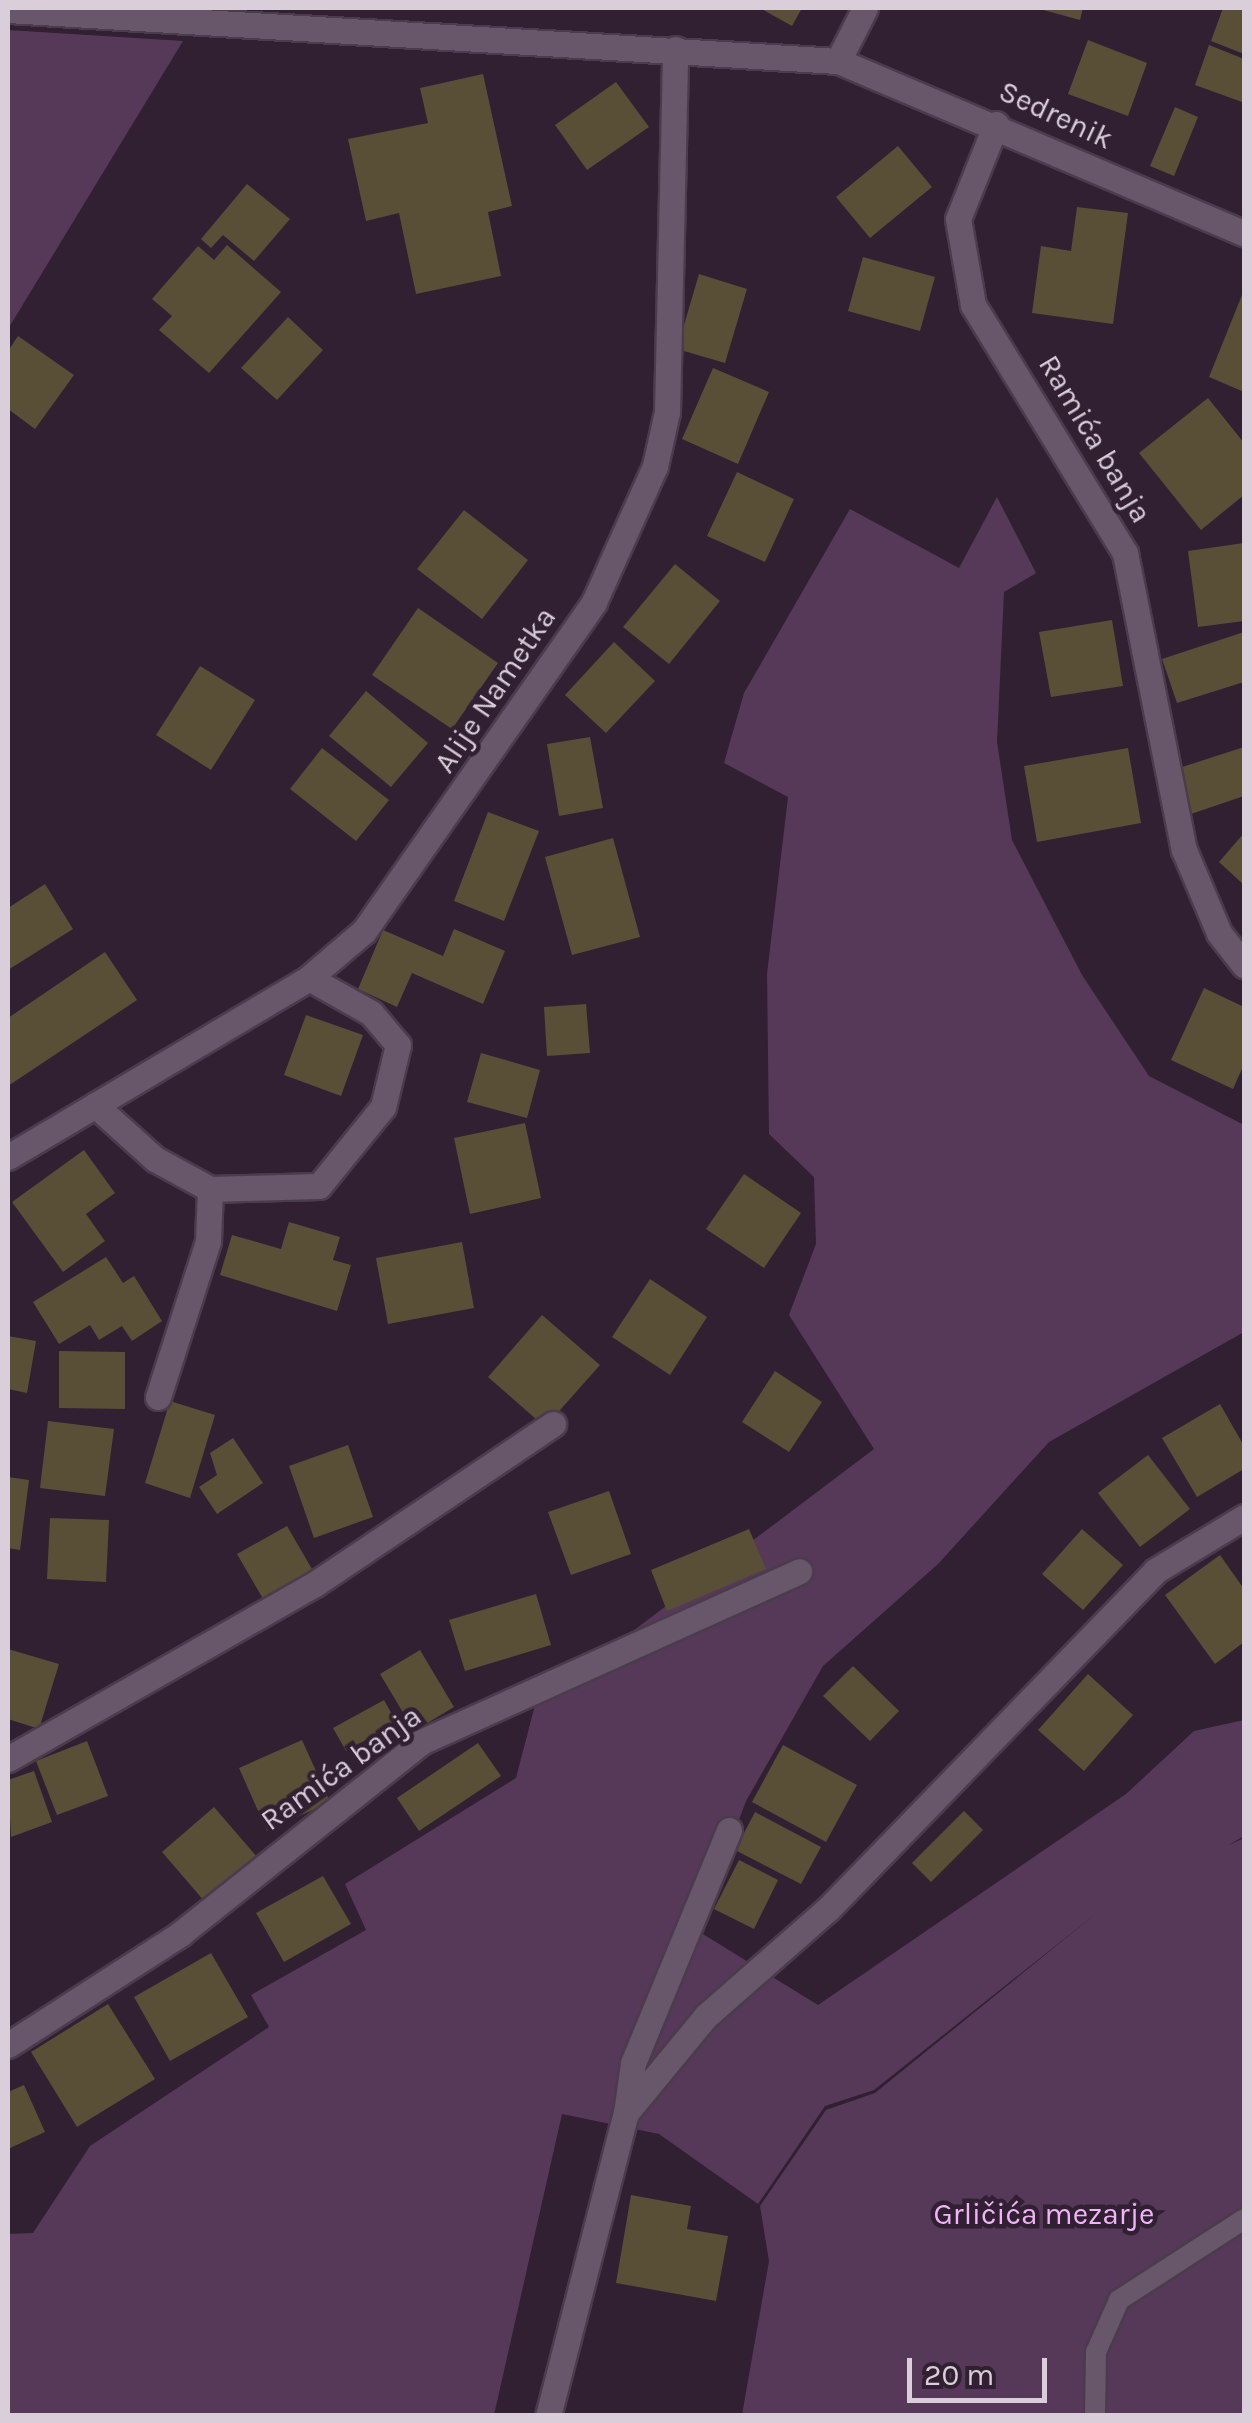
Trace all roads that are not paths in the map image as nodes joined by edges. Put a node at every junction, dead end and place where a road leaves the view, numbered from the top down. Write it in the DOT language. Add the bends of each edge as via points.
graph roads {
  1 [pos="865,8"];
  2 [pos="8,10"];
  3 [pos="63,10"];
  4 [pos="675,49"];
  5 [pos="838,61"];
  6 [pos="996,124"];
  7 [pos="1244,234"];
  8 [pos="1244,966"];
  9 [pos="309,978"];
  10 [pos="95,1105"];
  11 [pos="8,1157"];
  12 [pos="210,1189"];
  13 [pos="158,1396"];
  14 [pos="553,1424"];
  15 [pos="1244,1517"];
  16 [pos="799,1572"];
  17 [pos="8,1759"];
  18 [pos="729,1830"];
  19 [pos="8,2046"];
  20 [pos="626,2113"];
  21 [pos="1244,2219"];
  22 [pos="548,2416"];
  23 [pos="1094,2416"];
  1 -- 5 [label="street"];
  2 -- 3 [label="street, Sedrenik"];
  3 -- 4 [label="street, Sedrenik"];
  4 -- 5 [label="street, Sedrenik"];
  4 -- 9 [label="street, Alije Nametka" via="667,412 655,466 572,634 409,875"];
  5 -- 6 [label="street, Sedrenik"];
  6 -- 7 [label="street, Sedrenik"];
  6 -- 8 [label="street, Ramića banja" via="958,219 973,304 1125,552 1184,850 1219,933"];
  9 -- 10 [label="street, Alije Nametka"];
  9 -- 12 [label="street" via="372,1013 398,1045 390,1093 356,1153 320,1186"];
  10 -- 11 [label="street, Alije Nametka"];
  10 -- 12 [label="street" via="155,1159"];
  12 -- 13 [label="street" via="208,1240"];
  14 -- 17 [label="street" via="281,1605"];
  15 -- 20 [label="street" via="1155,1571 828,1910 706,2016"];
  16 -- 19 [label="street, Ramića banja" via="422,1742 180,1934"];
  18 -- 20 [label="street" via="633,2063"];
  20 -- 22 [label="street"];
  21 -- 23 [label="lane" via="1118,2300 1096,2352"];
}
